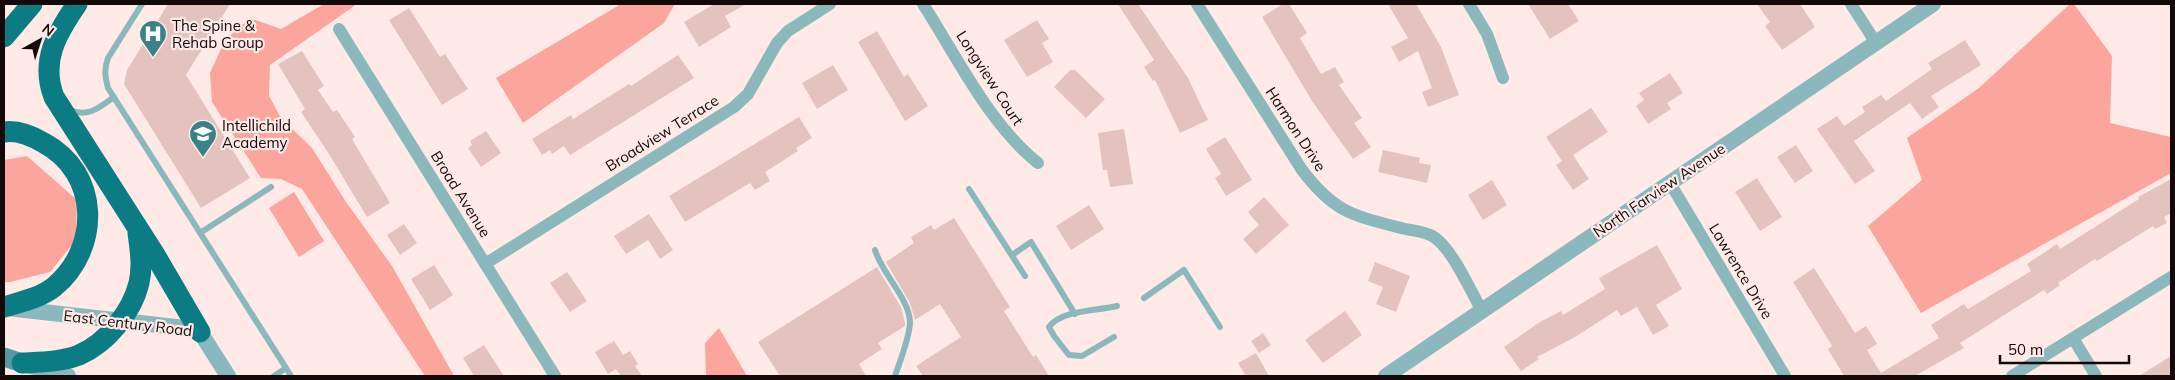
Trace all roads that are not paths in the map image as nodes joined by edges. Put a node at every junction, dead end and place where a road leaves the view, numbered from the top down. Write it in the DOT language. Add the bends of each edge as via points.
graph roads {
  1 [pos="32,4"];
  2 [pos="77,4"];
  3 [pos="142,4"];
  4 [pos="830,4"];
  5 [pos="923,4"];
  6 [pos="1197,4"];
  7 [pos="1469,4"];
  8 [pos="1851,4"];
  9 [pos="1933,4"];
  10 [pos="340,29"];
  11 [pos="4,36"];
  12 [pos="1876,43"];
  13 [pos="1502,78"];
  14 [pos="114,97"];
  15 [pos="60,106"];
  16 [pos="4,132"];
  17 [pos="1038,163"];
  18 [pos="1670,183"];
  19 [pos="271,187"];
  20 [pos="969,189"];
  21 [pos="138,230"];
  22 [pos="200,233"];
  23 [pos="875,250"];
  24 [pos="1012,255"];
  25 [pos="485,264"];
  26 [pos="1025,276"];
  27 [pos="2171,277"];
  28 [pos="1144,298"];
  29 [pos="1117,306"];
  30 [pos="4,307"];
  31 [pos="1482,311"];
  32 [pos="1075,314"];
  33 [pos="120,321"];
  34 [pos="1220,327"];
  35 [pos="200,332"];
  36 [pos="1114,336"];
  37 [pos="2073,338"];
  38 [pos="13,360"];
  39 [pos="286,368"];
  40 [pos="68,376"];
  41 [pos="228,376"];
  42 [pos="274,376"];
  43 [pos="291,376"];
  44 [pos="555,376"];
  45 [pos="895,376"];
  46 [pos="1386,376"];
  47 [pos="1785,376"];
  48 [pos="2012,376"];
  49 [pos="2096,376"];
  1 -- 11 [label="highway"];
  2 -- 15 [label="highway" via="48,58 48,79"];
  3 -- 14 [label="lane" via="105,66 105,77"];
  4 -- 25 [label="street, Broadview Terrace" via="788,31 776,43 748,94 734,107"];
  5 -- 17 [label="street, Longview Court" via="999,126"];
  6 -- 31 [label="street, Harmon Drive" via="1314,186 1347,213 1421,231 1435,238 1448,252"];
  7 -- 13 [label="street" via="1487,34"];
  8 -- 12 [label="street"];
  9 -- 12 [label="street, North Farview Avenue"];
  10 -- 25 [label="street, Broad Avenue"];
  12 -- 18 [label="street, North Farview Avenue"];
  14 -- 15 [label="lane" via="94,111 75,112"];
  14 -- 22 [label="lane"];
  15 -- 21 [label="highway"];
  16 -- 30 [label="highway" via="35,138 61,155 78,177 89,218 85,244 62,279 40,295"];
  18 -- 31 [label="street, North Farview Avenue"];
  18 -- 47 [label="street, Lawrence Drive"];
  19 -- 22 [label="lane"];
  20 -- 24 [label="lane"];
  21 -- 33 [label="highway" via="141,255 139,282 135,296"];
  21 -- 35 [label="highway"];
  22 -- 39 [label="lane"];
  23 -- 45 [label="lane" via="909,316 910,324"];
  24 -- 26 [label="lane"];
  24 -- 32 [label="lane" via="1031,242"];
  25 -- 44 [label="street, Broad Avenue"];
  27 -- 37 [label="street"];
  28 -- 34 [label="lane" via="1184,270"];
  29 -- 32 [label="lane"];
  30 -- 33 [label="street, East Century Road"];
  31 -- 46 [label="street, North Farview Avenue"];
  32 -- 36 [label="lane" via="1054,320 1050,327 1069,355 1082,356"];
  33 -- 35 [label="street, East Century Road"];
  33 -- 38 [label="highway" via="101,341 78,355 54,361"];
  35 -- 41 [label="street, East Century Road"];
  37 -- 48 [label="street"];
  37 -- 49 [label="street"];
  38 -- 40 [label="street"];
  39 -- 42 [label="lane"];
  39 -- 43 [label="lane"];
}
